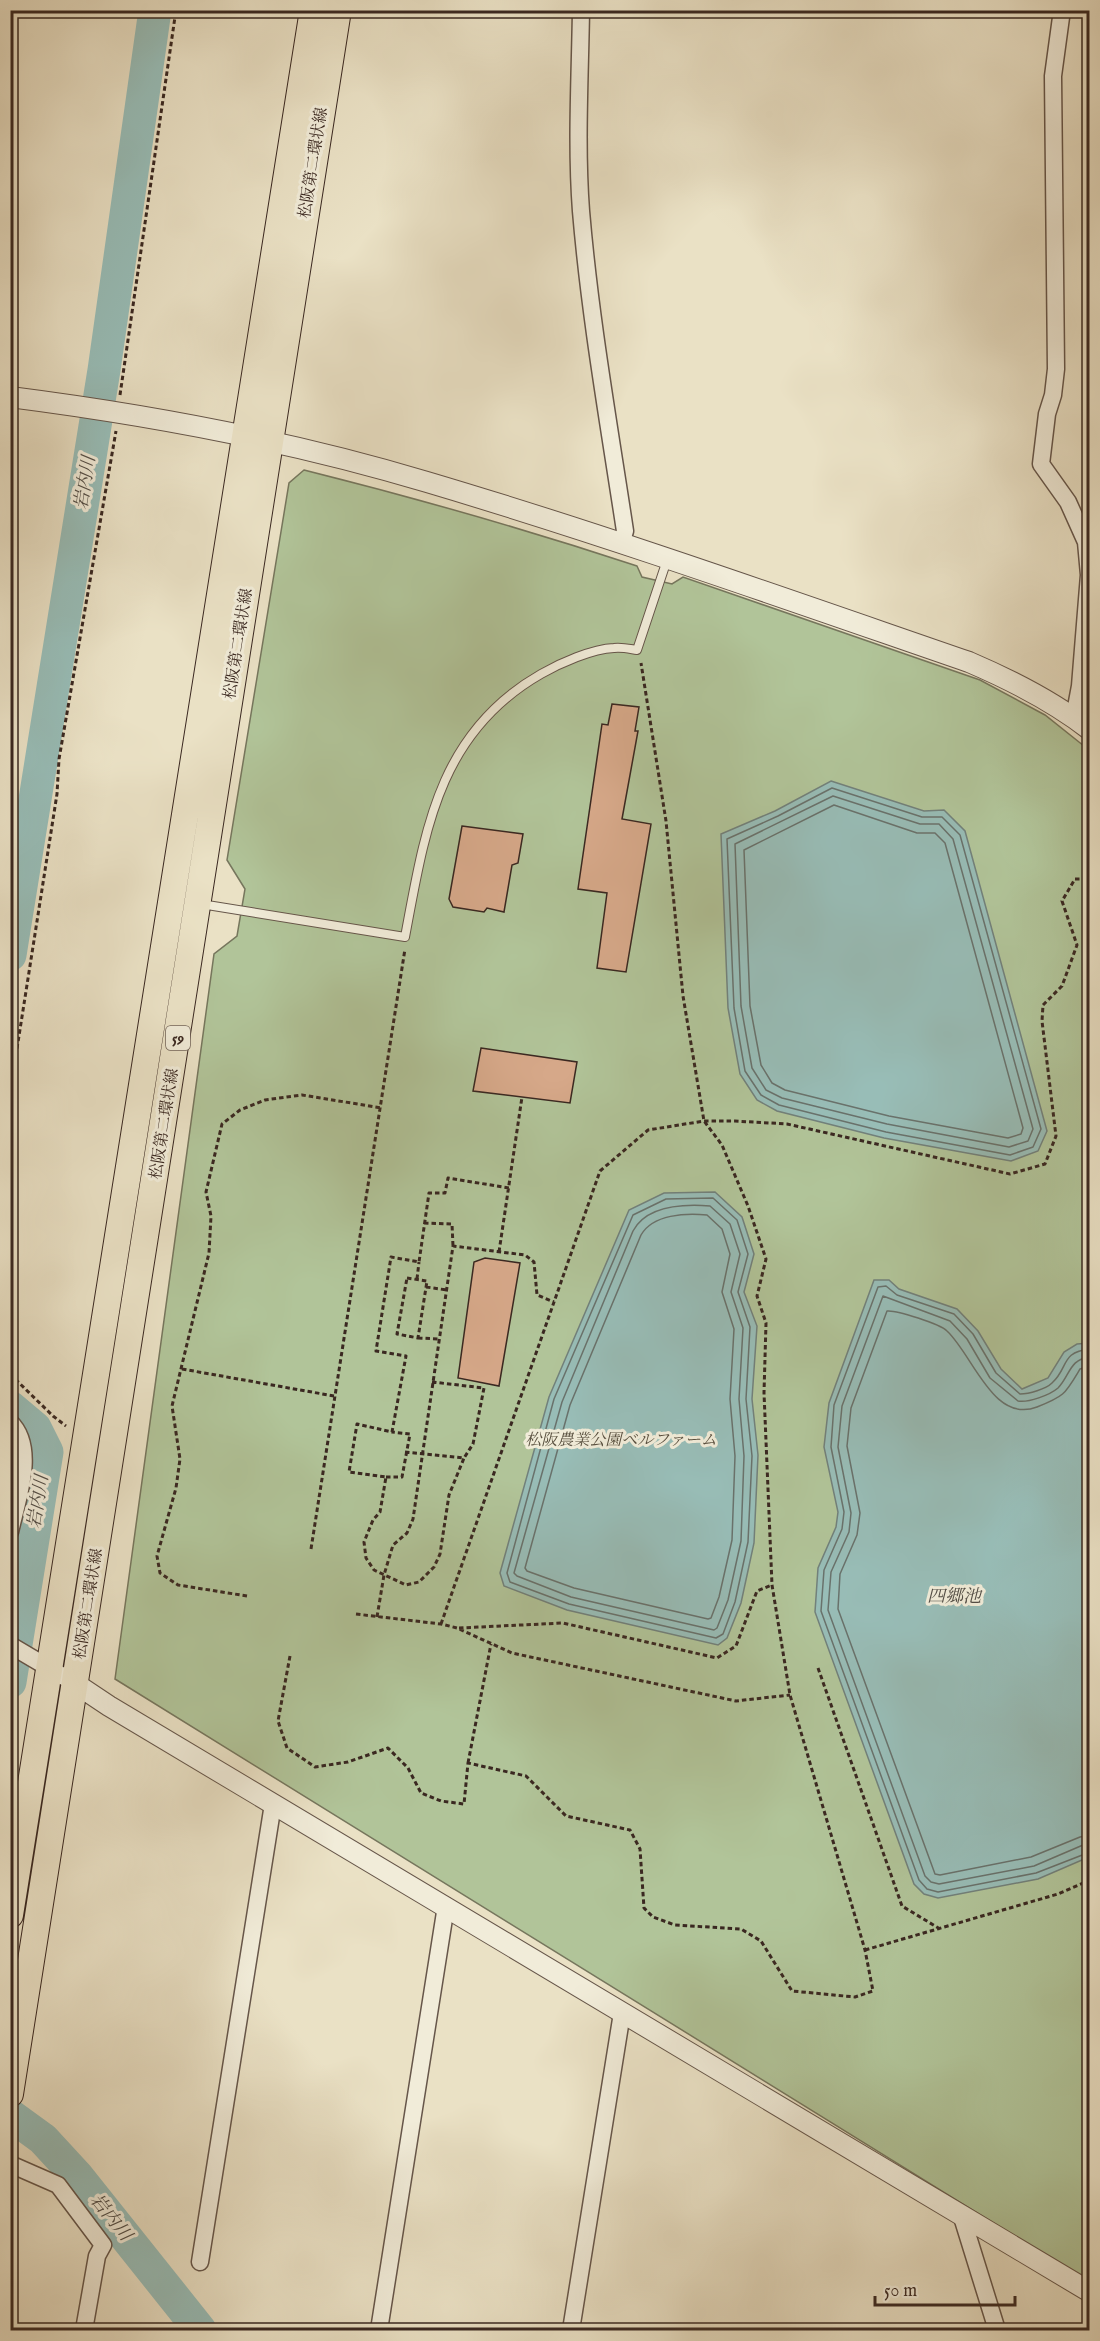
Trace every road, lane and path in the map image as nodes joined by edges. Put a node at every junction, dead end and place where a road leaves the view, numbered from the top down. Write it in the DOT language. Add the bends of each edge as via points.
graph roads {
  1 [pos="176,10"];
  2 [pos="313,10"];
  3 [pos="338,10"];
  4 [pos="581,10"];
  5 [pos="1062,10"];
  6 [pos="10,397"];
  7 [pos="118,413"];
  8 [pos="258,439"];
  9 [pos="621,544"];
  10 [pos="667,560"];
  11 [pos="641,663"];
  12 [pos="1082,724"];
  13 [pos="1089,879"];
  14 [pos="199,903"];
  15 [pos="406,948"];
  16 [pos="10,1093"];
  17 [pos="522,1097"];
  18 [pos="382,1108"];
  19 [pos="704,1121"];
  20 [pos="509,1188"];
  21 [pos="424,1223"];
  22 [pos="453,1246"];
  23 [pos="499,1252"];
  24 [pos="419,1262"];
  25 [pos="417,1279"];
  26 [pos="426,1287"];
  27 [pos="447,1290"];
  28 [pos="554,1302"];
  29 [pos="418,1338"];
  30 [pos="439,1339"];
  31 [pos="182,1369"];
  32 [pos="10,1374"];
  33 [pos="432,1382"];
  34 [pos="335,1396"];
  35 [pos="10,1422"];
  36 [pos="392,1432"];
  37 [pos="86,1436"];
  38 [pos="405,1452"];
  39 [pos="422,1453"];
  40 [pos="464,1458"];
  41 [pos="386,1477"];
  42 [pos="10,1532"];
  43 [pos="311,1549"];
  44 [pos="384,1575"];
  45 [pos="772,1585"];
  46 [pos="247,1596"];
  47 [pos="357,1614"];
  48 [pos="377,1617"];
  49 [pos="441,1624"];
  50 [pos="457,1628"];
  51 [pos="491,1644"];
  52 [pos="10,1645"];
  53 [pos="290,1656"];
  54 [pos="40,1663"];
  55 [pos="818,1668"];
  56 [pos="76,1684"];
  57 [pos="790,1695"];
  58 [pos="468,1763"];
  59 [pos="273,1804"];
  60 [pos="1089,1880"];
  61 [pos="446,1906"];
  62 [pos="10,1915"];
  63 [pos="940,1929"];
  64 [pos="865,1950"];
  65 [pos="622,2013"];
  66 [pos="10,2094"];
  67 [pos="10,2164"];
  68 [pos="961,2214"];
  69 [pos="200,2262"];
  70 [pos="1089,2292"];
  71 [pos="84,2331"];
  72 [pos="379,2331"];
  73 [pos="571,2331"];
  74 [pos="997,2331"];
  1 -- 7 [label="path"];
  2 -- 8 [label="main road, 松阪第二環状線 / 59"];
  3 -- 8 [label="main road, 松阪第二環状線 / 59"];
  4 -- 9 [label="street" via="581,209 624,531"];
  5 -- 12 [label="street" via="1053,76 1056,369 1041,464 1068,502 1086,542 1089,575 1080,687"];
  6 -- 7 [label="street"];
  7 -- 8 [label="street"];
  7 -- 16 [label="path" via="59,759 57,794"];
  8 -- 9 [label="street" via="426,482"];
  8 -- 14 [label="main road, 松阪第二環状線 / 59"];
  8 -- 37 [label="main road, 松阪第二環状線 / 59"];
  9 -- 10 [label="street"];
  10 -- 12 [label="street" via="969,662 1008,678"];
  10 -- 14 [label="lane" via="637,650 613,648 556,666 532,679 496,708 460,749 445,778 424,838 405,937"];
  11 -- 19 [label="path" via="666,821 683,996"];
  13 -- 19 [label="path" via="1075,879 1062,901 1077,945 1062,986 1043,1005 1056,1136 1045,1164 1010,1174 787,1124"];
  14 -- 56 [label="main road, 松阪第二環状線 / 59"];
  15 -- 18 [label="path"];
  17 -- 20 [label="path"];
  18 -- 31 [label="path" via="302,1095 265,1100 240,1110 222,1124 206,1192 211,1216 209,1253"];
  18 -- 34 [label="path"];
  19 -- 28 [label="path" via="648,1130 600,1171"];
  19 -- 45 [label="path" via="722,1145 766,1259 757,1296 766,1323 764,1393"];
  20 -- 21 [label="path" via="448,1178 445,1193 429,1193"];
  20 -- 23 [label="path"];
  21 -- 22 [label="path" via="452,1224"];
  21 -- 24 [label="path"];
  22 -- 23 [label="path"];
  22 -- 27 [label="path"];
  23 -- 28 [label="path" via="525,1255 534,1262 537,1295"];
  24 -- 25 [label="path"];
  24 -- 36 [label="path" via="391,1257 376,1351 406,1356"];
  25 -- 26 [label="path" via="427,1281"];
  25 -- 29 [label="path" via="407,1278 398,1334"];
  26 -- 27 [label="path"];
  26 -- 29 [label="path"];
  27 -- 30 [label="path"];
  28 -- 49 [label="path"];
  29 -- 30 [label="path"];
  30 -- 33 [label="path"];
  31 -- 34 [label="path"];
  31 -- 46 [label="path" via="172,1406 180,1459 157,1556 160,1573 178,1586"];
  32 -- 37 [label="path" via="53,1416"];
  33 -- 39 [label="path"];
  33 -- 40 [label="path" via="484,1389 473,1444"];
  34 -- 43 [label="path"];
  35 -- 42 [label="street" via="20,1431 25,1457"];
  36 -- 38 [label="path" via="410,1434"];
  36 -- 41 [label="path" via="357,1424 349,1472"];
  37 -- 54 [label="main road, 松阪第二環状線 / 59"];
  38 -- 39 [label="path"];
  38 -- 41 [label="path" via="402,1477"];
  39 -- 40 [label="path"];
  39 -- 44 [label="path" via="413,1519 407,1533 393,1545"];
  40 -- 44 [label="path" via="449,1495 440,1554 434,1567 419,1582 406,1585"];
  41 -- 44 [label="path" via="380,1512 364,1542 366,1558 374,1570"];
  44 -- 48 [label="path"];
  45 -- 50 [label="path" via="757,1591 736,1646 717,1659 563,1623"];
  45 -- 57 [label="path"];
  47 -- 48 [label="path"];
  48 -- 49 [label="path"];
  49 -- 50 [label="path"];
  50 -- 51 [label="path"];
  51 -- 57 [label="path" via="512,1653 736,1701"];
  51 -- 58 [label="path"];
  52 -- 54 [label="street"];
  53 -- 58 [label="path" via="278,1721 288,1748 315,1767 348,1762 388,1748 408,1768 421,1792 441,1801 464,1804"];
  54 -- 56 [label="street"];
  54 -- 62 [label="main road, 松阪第二環状線 / 59"];
  55 -- 63 [label="path" via="902,1906"];
  56 -- 59 [label="street"];
  56 -- 66 [label="main road, 松阪第二環状線 / 59"];
  57 -- 64 [label="path"];
  58 -- 64 [label="path" via="526,1776 566,1816 630,1830 640,1849 644,1908 653,1917 675,1925 741,1929 761,1941 792,1991 855,1997 873,1991"];
  59 -- 61 [label="street"];
  59 -- 69 [label="street"];
  60 -- 63 [label="path" via="1058,1894"];
  61 -- 65 [label="street"];
  61 -- 72 [label="street"];
  63 -- 64 [label="path"];
  65 -- 68 [label="street"];
  65 -- 73 [label="street"];
  67 -- 71 [label="street" via="58,2185 103,2245 97,2256"];
  68 -- 70 [label="street"];
  68 -- 74 [label="street"];
}
